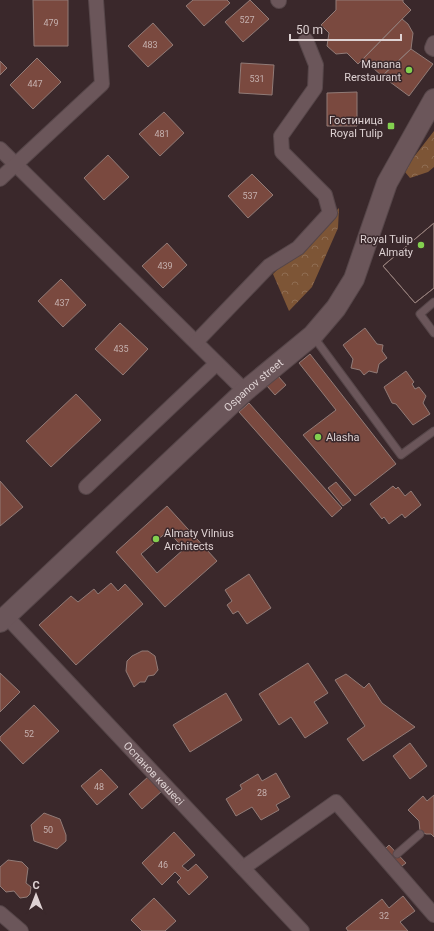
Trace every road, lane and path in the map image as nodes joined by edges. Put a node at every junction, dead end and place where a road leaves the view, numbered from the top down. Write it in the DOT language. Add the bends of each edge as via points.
graph roads {
  1 [pos="96,0"];
  2 [pos="306,40"];
  3 [pos="434,43"];
  4 [pos="434,49"];
  5 [pos="434,98"];
  6 [pos="0,149"];
  7 [pos="15,164"];
  8 [pos="0,179"];
  9 [pos="434,302"];
  10 [pos="434,333"];
  11 [pos="312,335"];
  12 [pos="196,342"];
  13 [pos="216,364"];
  14 [pos="245,391"];
  15 [pos="434,431"];
  16 [pos="86,487"];
  17 [pos="3,619"];
  18 [pos="420,834"];
  19 [pos="392,859"];
  20 [pos="243,868"];
  21 [pos="0,913"];
  22 [pos="434,915"];
  23 [pos="21,931"];
  24 [pos="302,931"];
  1 -- 7 [label="street" via="102,84"];
  2 -- 12 [label="street" via="316,65 315,88 281,136 282,152 325,195 330,213 298,248 270,266"];
  3 -- 4 [label="street"];
  5 -- 11 [label="street, Ospanov street" via="386,183 354,279 336,308"];
  6 -- 7 [label="street"];
  7 -- 8 [label="street"];
  7 -- 12 [label="street"];
  9 -- 10 [label="lane" via="420,314"];
  11 -- 14 [label="street, Ospanov street"];
  11 -- 15 [label="lane" via="401,455"];
  12 -- 13 [label="street"];
  13 -- 14 [label="street"];
  13 -- 16 [label="street"];
  14 -- 17 [label="street, Ospanov street"];
  17 -- 20 [label="street, Оспанов көшесі"];
  18 -- 19 [label="lane"];
  19 -- 20 [label="street" via="336,802"];
  19 -- 22 [label="street"];
  20 -- 24 [label="street, Оспанов көшесі"];
  21 -- 23 [label="street"];
}
